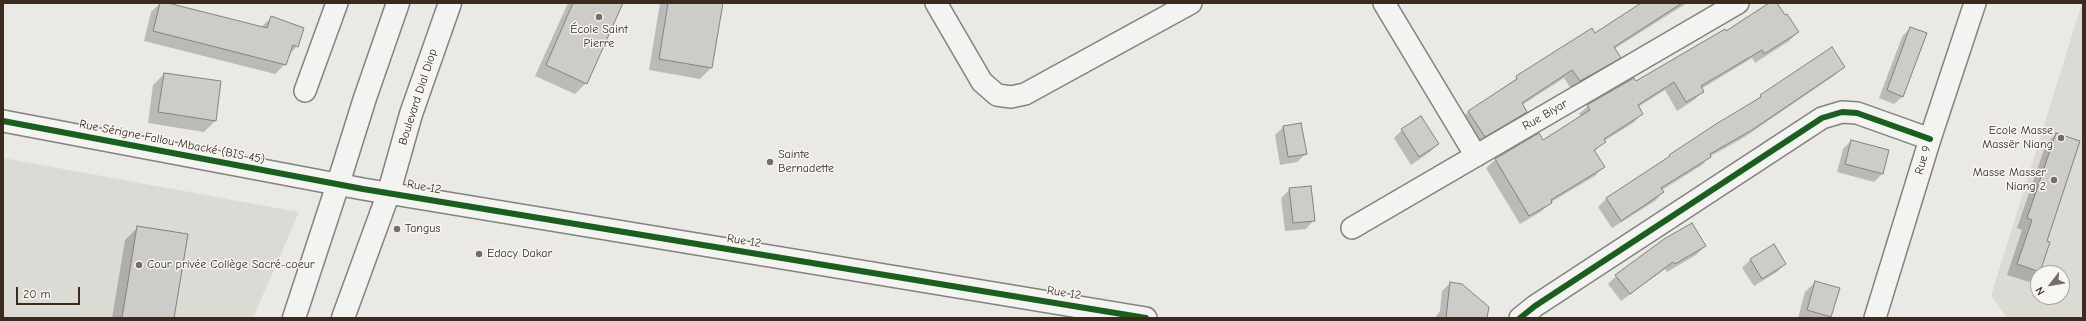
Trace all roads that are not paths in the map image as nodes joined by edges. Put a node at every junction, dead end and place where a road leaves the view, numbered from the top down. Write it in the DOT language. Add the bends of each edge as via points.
graph roads {
  1 [pos="337,3"];
  2 [pos="398,3"];
  3 [pos="450,3"];
  4 [pos="1191,3"];
  5 [pos="1384,3"];
  6 [pos="1738,3"];
  7 [pos="1975,3"];
  8 [pos="939,4"];
  9 [pos="305,91"];
  10 [pos="3,121"];
  11 [pos="1930,139"];
  12 [pos="1476,156"];
  13 [pos="338,184"];
  14 [pos="389,192"];
  15 [pos="1352,228"];
  16 [pos="294,318"];
  17 [pos="343,318"];
  18 [pos="1146,318"];
  19 [pos="1520,318"];
  20 [pos="1875,318"];
  1 -- 9 [label="street"];
  2 -- 13 [label="street"];
  3 -- 14 [label="street, Boulevard Dial Diop" via="411,114"];
  4 -- 8 [label="street" via="1025,94 1011,97 996,95 982,82"];
  5 -- 12 [label="street"];
  6 -- 12 [label="street, Rue Biyar"];
  7 -- 11 [label="street, Rue 9"];
  10 -- 13 [label="street, Rue Sérigne Fallou Mbacké (BIS-45)"];
  11 -- 19 [label="street" via="1857,114 1842,112 1822,118"];
  11 -- 20 [label="street, Rue 9"];
  12 -- 15 [label="street, Rue Biyar"];
  13 -- 14 [label="street, Rue 12"];
  13 -- 16 [label="street"];
  14 -- 17 [label="street, Boulevard Dial Diop"];
  14 -- 18 [label="street, Rue 12"];
}
